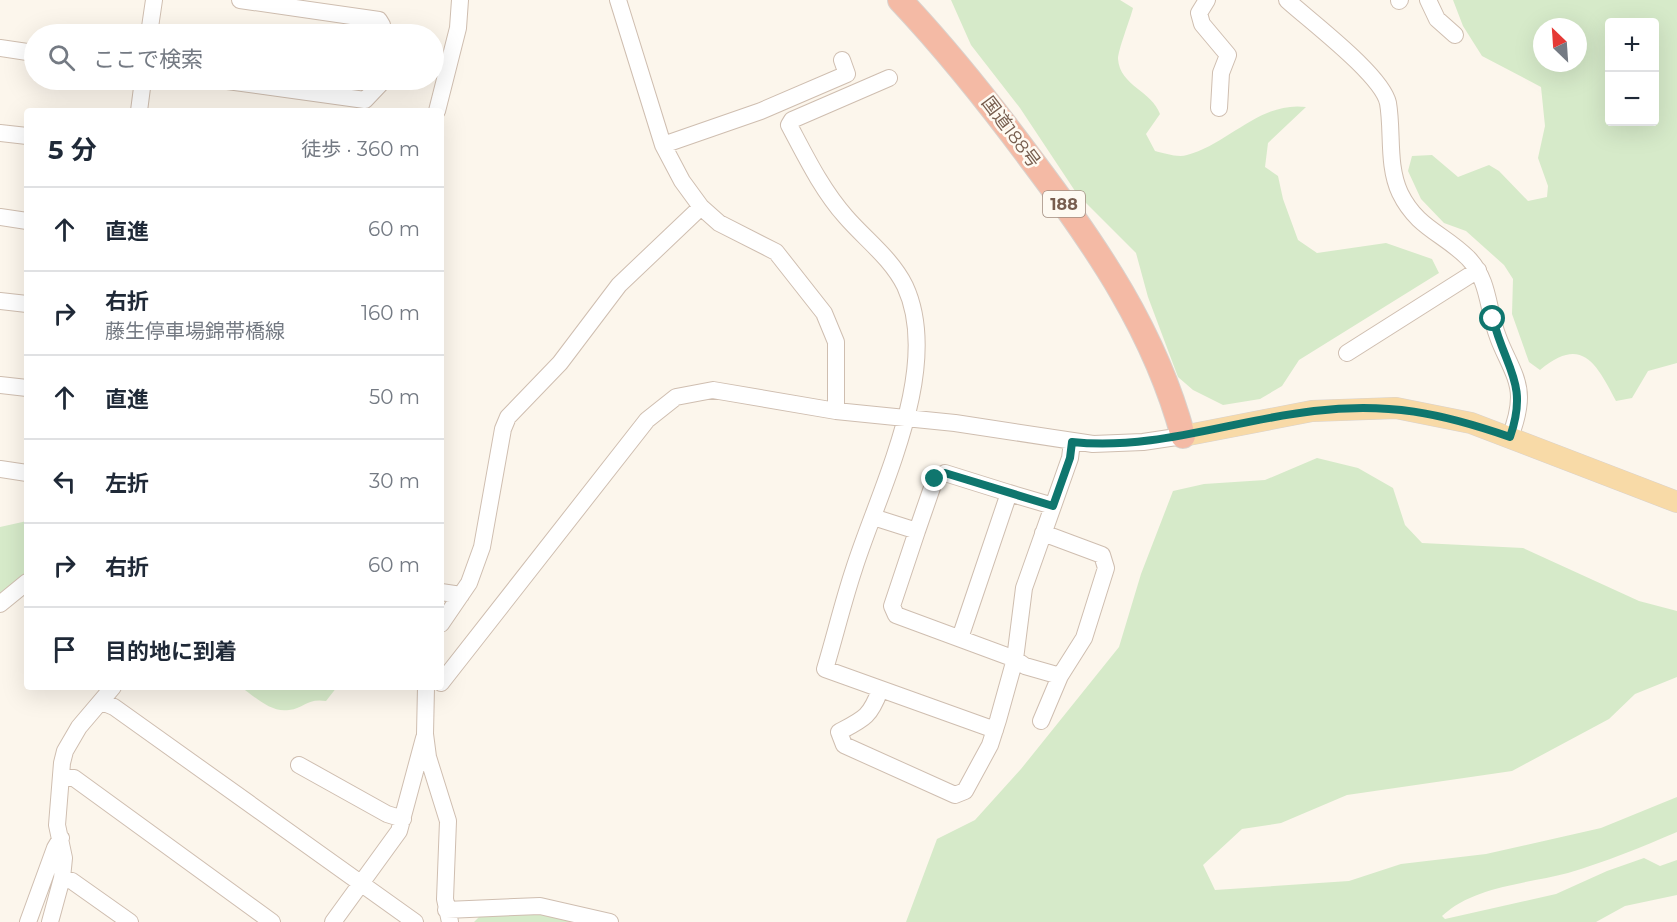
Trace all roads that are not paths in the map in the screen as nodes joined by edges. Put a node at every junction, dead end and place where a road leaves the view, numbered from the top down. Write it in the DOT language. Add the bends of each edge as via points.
graph roads {
  1 [pos="154,0"];
  2 [pos="240,0"];
  3 [pos="460,0"];
  4 [pos="618,0"];
  5 [pos="900,0"];
  6 [pos="1206,0"];
  7 [pos="1287,0"];
  8 [pos="1428,0"];
  9 [pos="150,24"];
  10 [pos="381,24"];
  11 [pos="1455,35"];
  12 [pos="0,48"];
  13 [pos="24,52"];
  14 [pos="842,60"];
  15 [pos="889,78"];
  16 [pos="444,83"];
  17 [pos="141,90"];
  18 [pos="293,90"];
  19 [pos="375,90"];
  20 [pos="442,90"];
  21 [pos="138,108"];
  22 [pos="438,108"];
  23 [pos="1219,108"];
  24 [pos="0,133"];
  25 [pos="24,136"];
  26 [pos="663,145"];
  27 [pos="701,207"];
  28 [pos="0,217"];
  29 [pos="24,221"];
  30 [pos="1478,270"];
  31 [pos="0,301"];
  32 [pos="24,304"];
  33 [pos="1347,353"];
  34 [pos="0,385"];
  35 [pos="24,388"];
  36 [pos="836,411"];
  37 [pos="908,419"];
  38 [pos="1183,436"];
  39 [pos="1510,437"];
  40 [pos="1072,442"];
  41 [pos="0,469"];
  42 [pos="24,473"];
  43 [pos="1008,493"];
  44 [pos="1677,502"];
  45 [pos="1053,506"];
  46 [pos="873,517"];
  47 [pos="917,531"];
  48 [pos="1043,533"];
  49 [pos="24,584"];
  50 [pos="444,592"];
  51 [pos="461,595"];
  52 [pos="0,604"];
  53 [pos="444,620"];
  54 [pos="960,638"];
  55 [pos="1016,659"];
  56 [pos="1060,676"];
  57 [pos="444,680"];
  58 [pos="111,690"];
  59 [pos="880,690"];
  60 [pos="427,694"];
  61 [pos="102,702"];
  62 [pos="1041,722"];
  63 [pos="995,730"];
  64 [pos="425,734"];
  65 [pos="299,765"];
  66 [pos="61,777"];
  67 [pos="403,819"];
  68 [pos="61,838"];
  69 [pos="62,878"];
  70 [pos="361,883"];
  71 [pos="448,916"];
  72 [pos="28,922"];
  73 [pos="50,922"];
  74 [pos="130,922"];
  75 [pos="272,922"];
  76 [pos="333,922"];
  77 [pos="416,922"];
  78 [pos="610,922"];
  1 -- 9 [label="street"];
  2 -- 10 [label="street" via="379,20"];
  3 -- 16 [label="street" via="458,28"];
  4 -- 26 [label="street"];
  5 -- 38 [label="highway, 国道188号 / 188" via="966,72 1113,274 1147,335 1173,398"];
  6 -- 23 [label="street" via="1199,13 1202,24 1228,55 1221,73"];
  7 -- 30 [label="street" via="1376,80 1387,99 1393,171 1400,192 1428,230 1467,256"];
  8 -- 11 [label="street" via="1437,19"];
  12 -- 13 [label="street"];
  14 -- 26 [label="street" via="847,74 761,111"];
  15 -- 37 [label="street" via="792,120 789,125 820,183 847,218 890,262 914,309 917,337"];
  17 -- 21 [label="street"];
  18 -- 19 [label="street" via="366,100"];
  20 -- 22 [label="street"];
  24 -- 25 [label="street"];
  26 -- 27 [label="street"];
  27 -- 36 [label="street" via="719,223 776,252 824,313 836,342"];
  27 -- 51 [label="street" via="619,285 560,363 508,417 482,547"];
  28 -- 29 [label="street"];
  30 -- 33 [label="street"];
  30 -- 39 [label="street" via="1489,295 1497,337 1516,381 1519,397"];
  31 -- 32 [label="street"];
  34 -- 35 [label="street"];
  36 -- 37 [label="street"];
  36 -- 57 [label="street" via="713,390 688,393 666,404 640,430"];
  37 -- 40 [label="street"];
  37 -- 46 [label="street"];
  38 -- 39 [label="main road" via="1312,411 1396,408 1438,415"];
  38 -- 40 [label="street" via="1143,442"];
  39 -- 44 [label="main road"];
  40 -- 45 [label="street"];
  41 -- 42 [label="street"];
  43 -- 45 [label="street"];
  43 -- 47 [label="street" via="945,473 935,479"];
  43 -- 54 [label="street"];
  45 -- 48 [label="street"];
  46 -- 47 [label="street"];
  46 -- 59 [label="street" via="825,669"];
  47 -- 54 [label="street" via="892,606 896,615"];
  48 -- 55 [label="street" via="1021,602"];
  48 -- 56 [label="street" via="1102,555 1106,568 1084,638"];
  49 -- 52 [label="street"];
  50 -- 51 [label="street"];
  51 -- 53 [label="street"];
  54 -- 55 [label="street"];
  55 -- 56 [label="street" via="1025,666"];
  55 -- 63 [label="street"];
  56 -- 62 [label="street"];
  58 -- 61 [label="street"];
  59 -- 63 [label="street"];
  59 -- 63 [label="street" via="866,718 839,732 844,745 955,795 965,791"];
  60 -- 64 [label="street"];
  61 -- 66 [label="street" via="79,727 65,751"];
  61 -- 70 [label="street"];
  64 -- 67 [label="street"];
  64 -- 71 [label="street" via="448,822"];
  65 -- 67 [label="street"];
  66 -- 68 [label="street" via="57,825"];
  66 -- 75 [label="street" via="74,778"];
  67 -- 70 [label="street" via="399,831"];
  68 -- 69 [label="street"];
  68 -- 72 [label="street"];
  69 -- 73 [label="street"];
  69 -- 74 [label="street"];
  70 -- 76 [label="street"];
  70 -- 77 [label="street"];
  71 -- 78 [label="street" via="540,906"];
}
